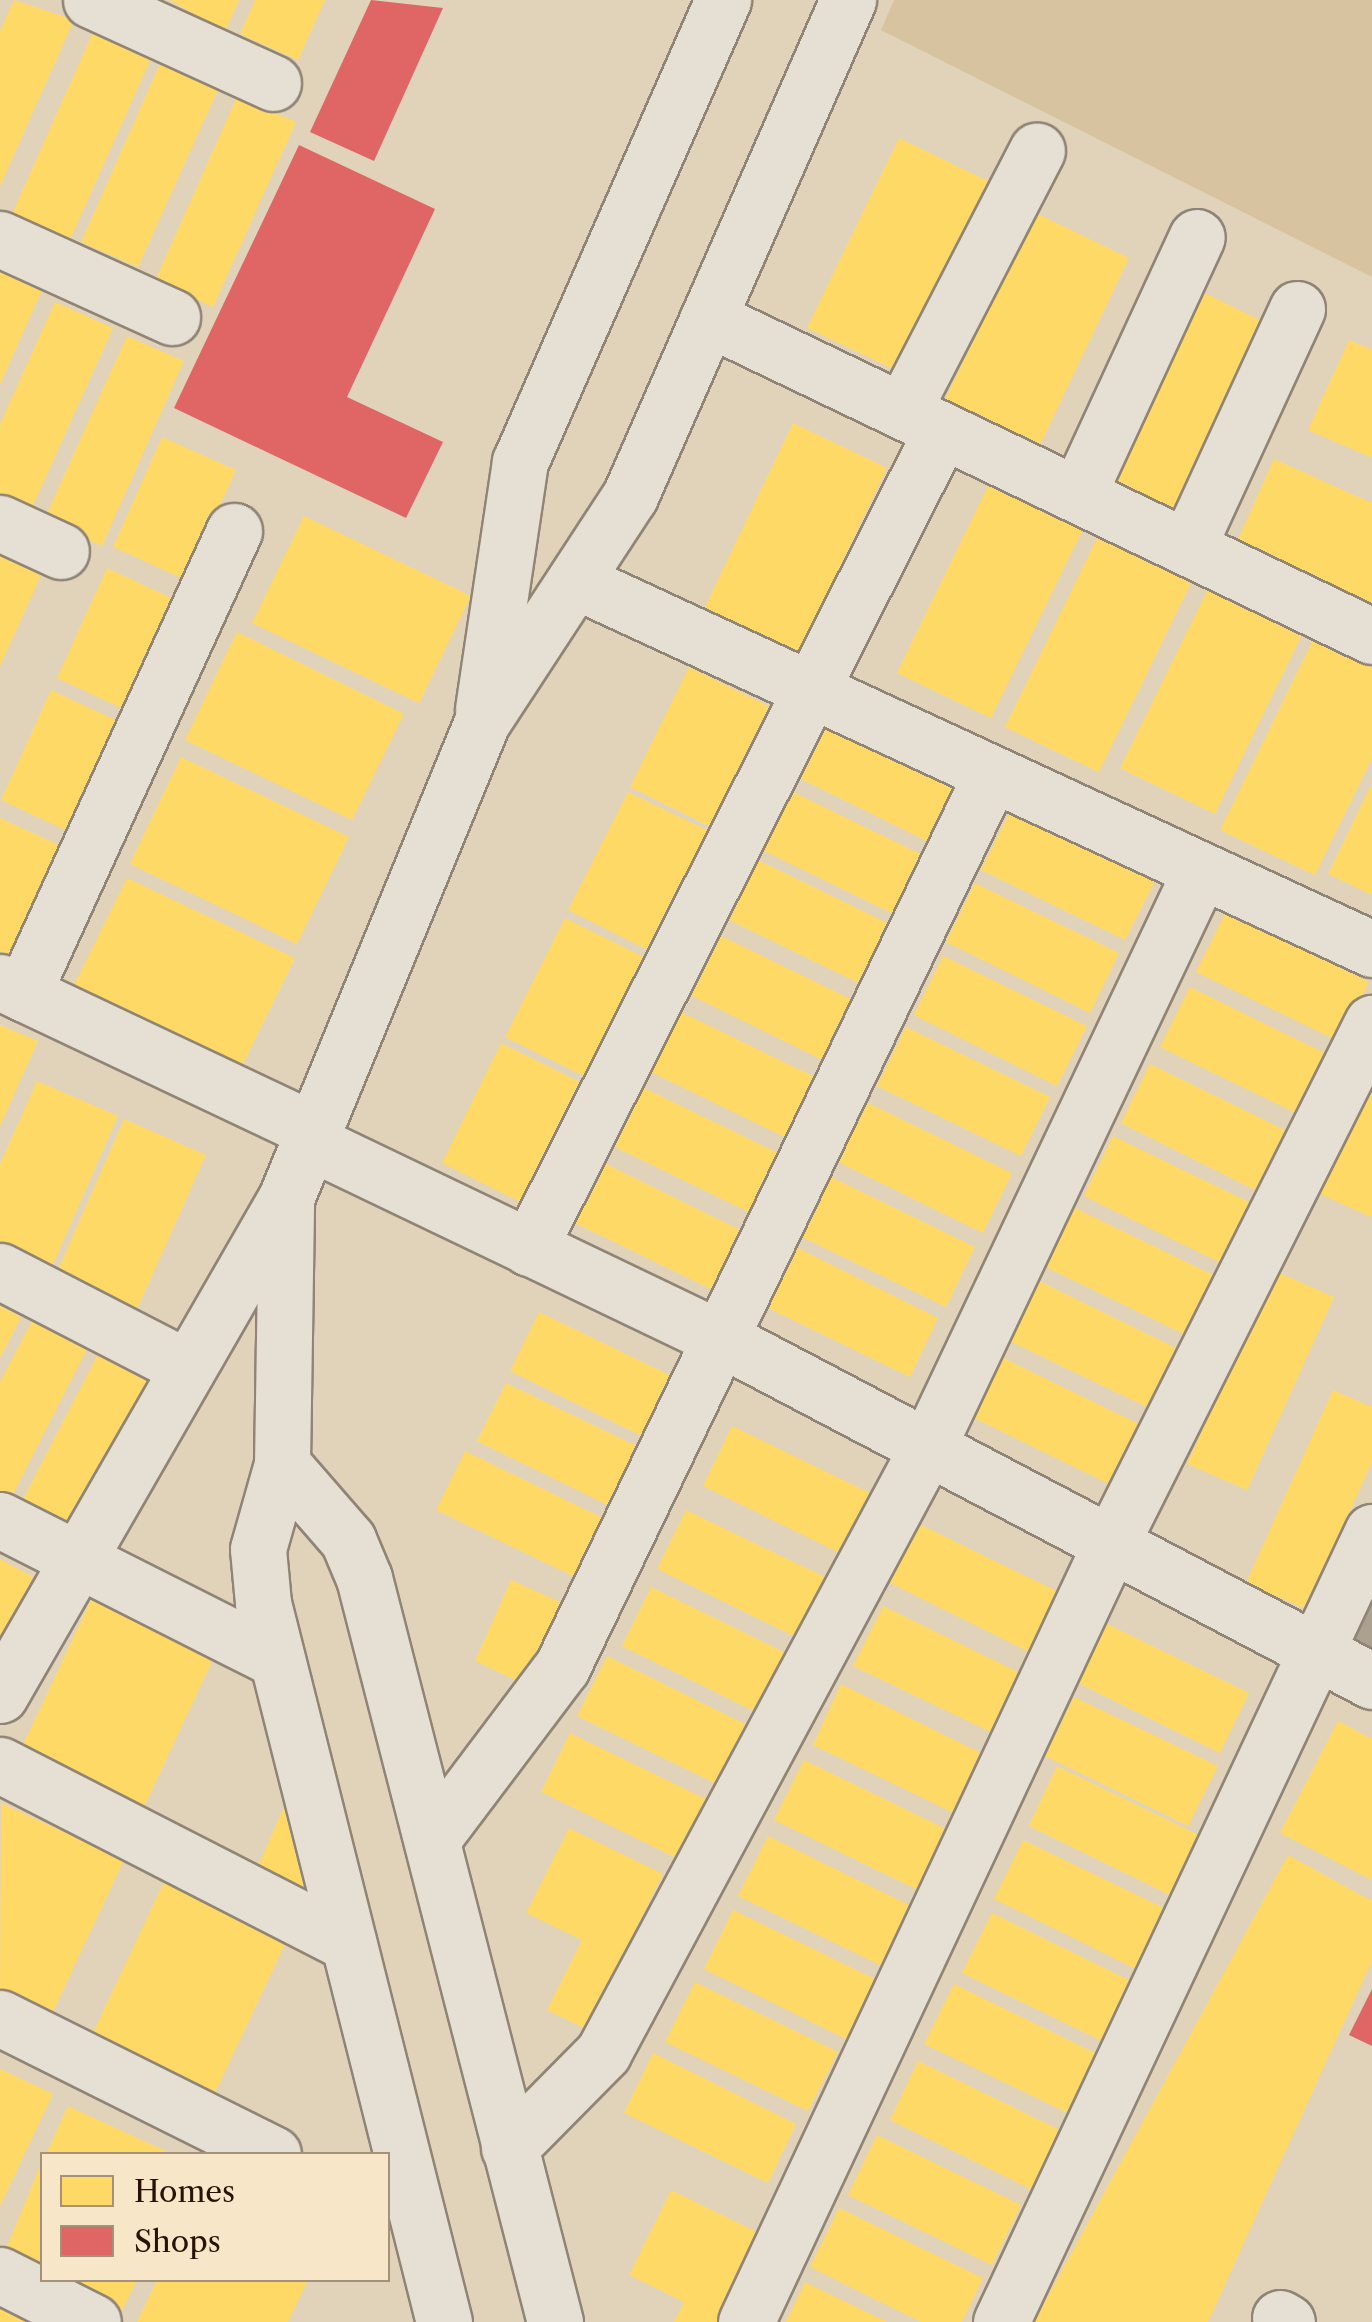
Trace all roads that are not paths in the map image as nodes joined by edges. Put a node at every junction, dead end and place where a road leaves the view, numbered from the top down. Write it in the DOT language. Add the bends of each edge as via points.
graph roads {
  1 [pos="91,0"];
  2 [pos="723,0"];
  3 [pos="848,0"];
  4 [pos="272,82"];
  5 [pos="1037,150"];
  6 [pos="1197,237"];
  7 [pos="0,239"];
  8 [pos="1297,310"];
  9 [pos="172,318"];
  10 [pos="708,318"];
  11 [pos="922,420"];
  12 [pos="1078,494"];
  13 [pos="0,523"];
  14 [pos="234,531"];
  15 [pos="1188,546"];
  16 [pos="61,551"];
  17 [pos="576,580"];
  18 [pos="1372,636"];
  19 [pos="815,691"];
  20 [pos="482,722"];
  21 [pos="991,775"];
  22 [pos="1200,872"];
  23 [pos="1372,949"];
  24 [pos="12,988"];
  25 [pos="1372,1022"];
  26 [pos="308,1135"];
  27 [pos="286,1198"];
  28 [pos="529,1248"];
  29 [pos="0,1271"];
  30 [pos="718,1337"];
  31 [pos="184,1366"];
  32 [pos="927,1448"];
  33 [pos="282,1464"];
  34 [pos="0,1520"];
  35 [pos="1372,1532"];
  36 [pos="1112,1544"];
  37 [pos="75,1558"];
  38 [pos="1318,1652"];
  39 [pos="277,1660"];
  40 [pos="1372,1681"];
  41 [pos="0,1695"];
  42 [pos="0,1764"];
  43 [pos="436,1834"];
  44 [pos="348,1943"];
  45 [pos="0,2018"];
  46 [pos="509,2148"];
  47 [pos="269,2152"];
  48 [pos="404,2220"];
  49 [pos="0,2276"];
  50 [pos="93,2322"];
  51 [pos="444,2322"];
  52 [pos="555,2322"];
  53 [pos="746,2322"];
  54 [pos="1001,2322"];
  1 -- 4 [label="street"];
  2 -- 20 [label="street" via="520,462"];
  3 -- 10 [label="street"];
  5 -- 11 [label="street"];
  6 -- 12 [label="street"];
  7 -- 9 [label="street"];
  8 -- 15 [label="street"];
  10 -- 11 [label="street"];
  10 -- 17 [label="street" via="630,496"];
  11 -- 12 [label="street"];
  11 -- 19 [label="street"];
  12 -- 15 [label="street"];
  13 -- 16 [label="street"];
  14 -- 24 [label="street"];
  15 -- 18 [label="street"];
  17 -- 19 [label="street"];
  17 -- 20 [label="street"];
  19 -- 21 [label="street"];
  19 -- 28 [label="street"];
  20 -- 26 [label="street"];
  21 -- 22 [label="street"];
  21 -- 30 [label="street"];
  22 -- 23 [label="street"];
  22 -- 32 [label="street"];
  24 -- 26 [label="street"];
  25 -- 36 [label="street"];
  26 -- 27 [label="street"];
  26 -- 28 [label="street"];
  27 -- 31 [label="street"];
  27 -- 33 [label="street"];
  28 -- 30 [label="street"];
  29 -- 31 [label="street"];
  30 -- 32 [label="street"];
  30 -- 43 [label="street" via="562,1667"];
  31 -- 37 [label="street"];
  32 -- 36 [label="street"];
  32 -- 46 [label="street" via="603,2053"];
  33 -- 39 [label="street" via="258,1549"];
  33 -- 43 [label="street" via="358,1565"];
  34 -- 37 [label="street"];
  35 -- 38 [label="street"];
  36 -- 38 [label="street"];
  36 -- 53 [label="street"];
  37 -- 39 [label="street"];
  37 -- 41 [label="street"];
  38 -- 40 [label="street"];
  38 -- 54 [label="street"];
  39 -- 44 [label="street"];
  42 -- 44 [label="street"];
  43 -- 46 [label="street"];
  44 -- 48 [label="street"];
  45 -- 47 [label="street"];
  46 -- 52 [label="street"];
  48 -- 51 [label="street"];
  49 -- 50 [label="street"];
}
